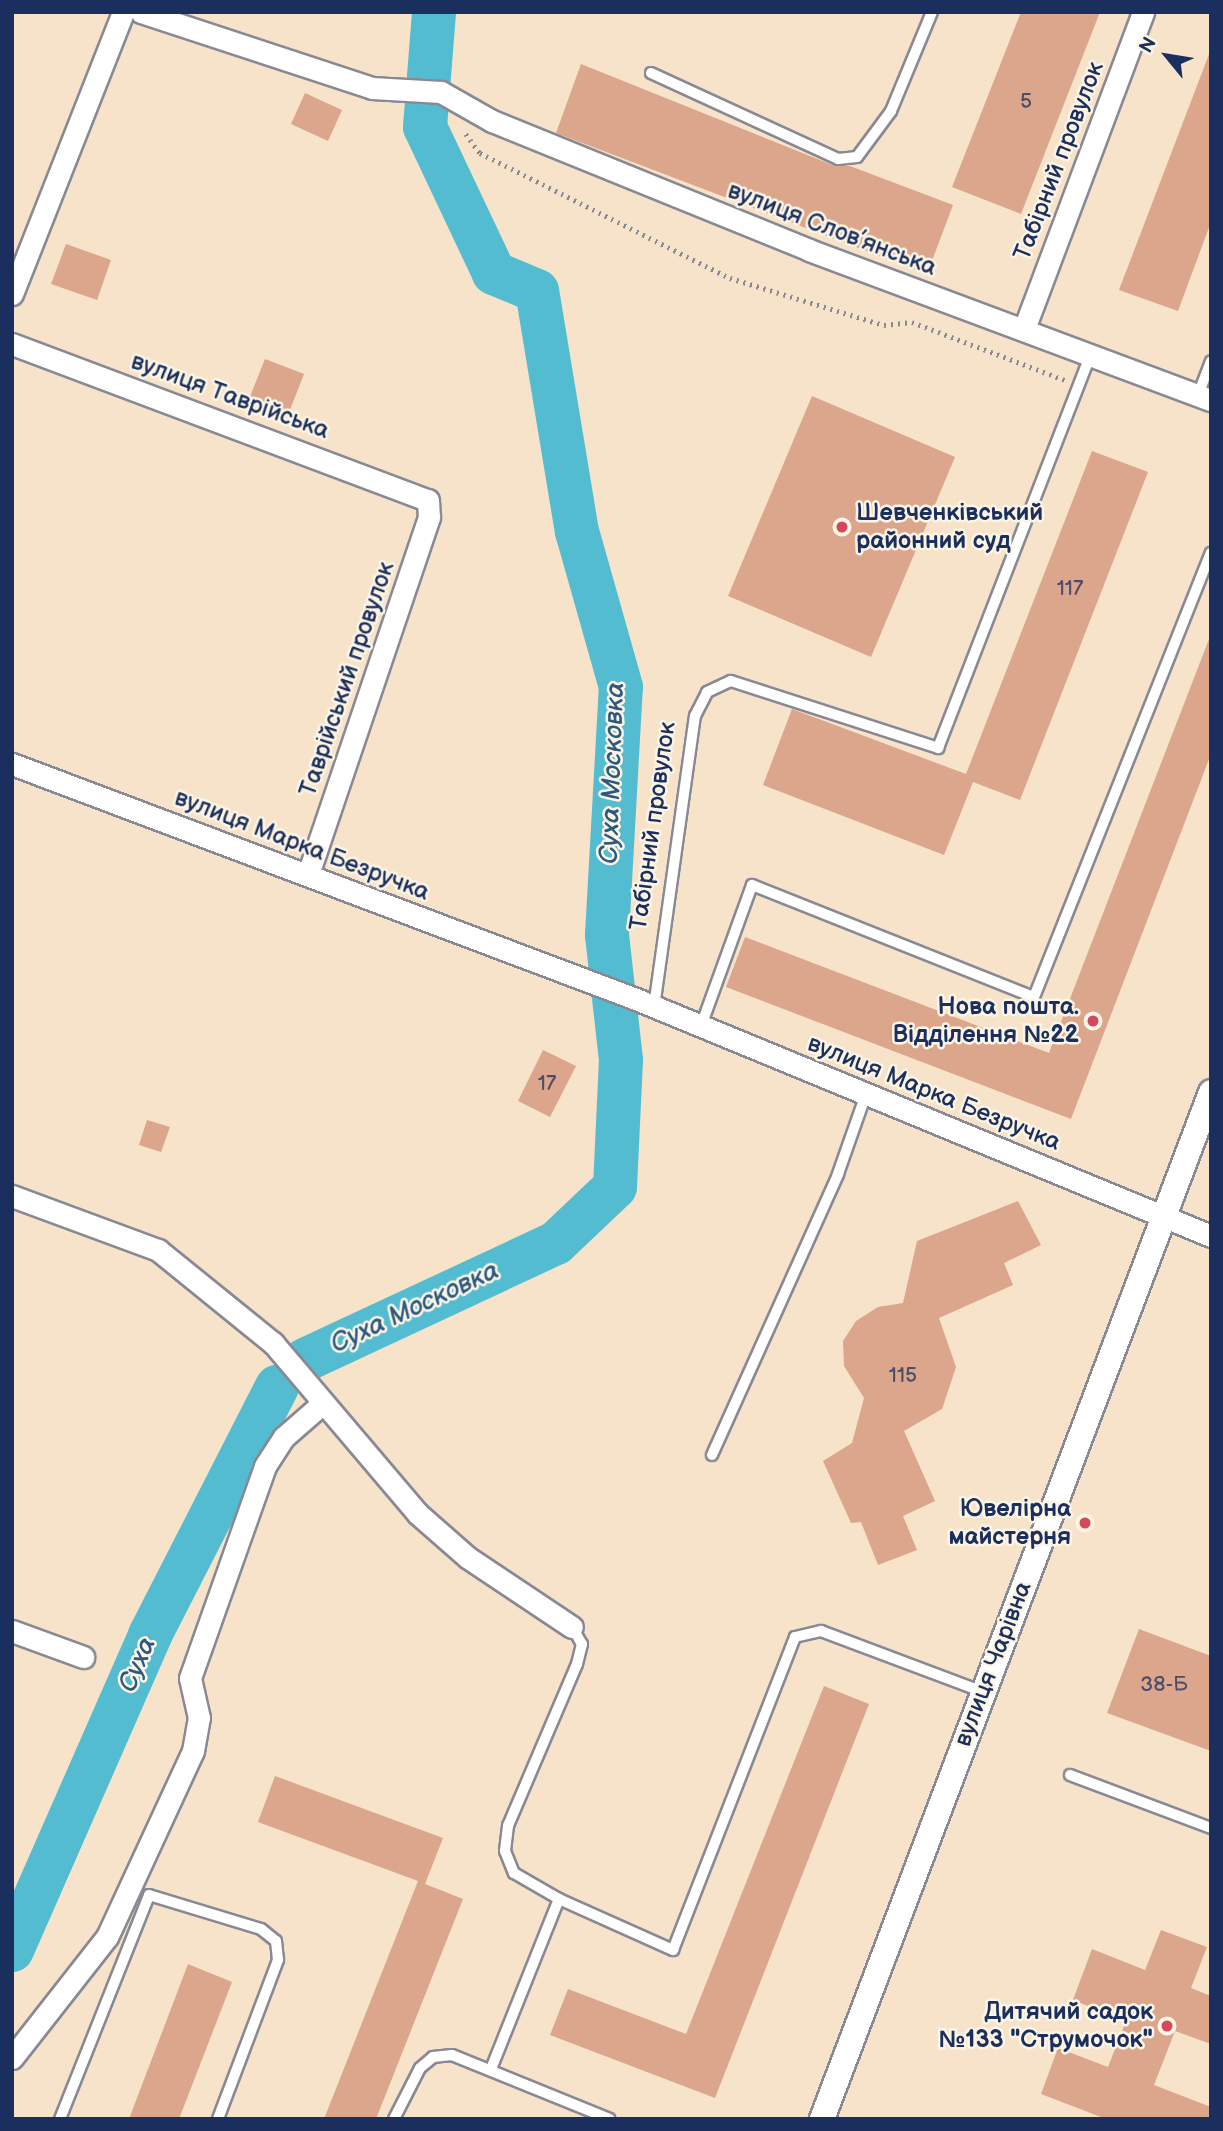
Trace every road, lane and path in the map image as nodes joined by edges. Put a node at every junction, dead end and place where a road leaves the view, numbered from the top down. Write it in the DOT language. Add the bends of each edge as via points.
graph roads {
  1 [pos="123,12"];
  2 [pos="141,12"];
  3 [pos="932,12"];
  4 [pos="1143,12"];
  5 [pos="651,73"];
  6 [pos="460,125"];
  7 [pos="12,294"];
  8 [pos="1024,329"];
  9 [pos="12,344"];
  10 [pos="1091,354"];
  11 [pos="1211,361"];
  12 [pos="1079,386"];
  13 [pos="1205,398"];
  14 [pos="428,500"];
  15 [pos="1211,553"];
  16 [pos="12,764"];
  17 [pos="309,875"];
  18 [pos="645,1003"];
  19 [pos="701,1026"];
  20 [pos="1211,1092"];
  21 [pos="866,1094"];
  22 [pos="12,1196"];
  23 [pos="1161,1215"];
  24 [pos="1211,1236"];
  25 [pos="323,1403"];
  26 [pos="712,1455"];
  27 [pos="572,1627"];
  28 [pos="12,1631"];
  29 [pos="83,1657"];
  30 [pos="983,1692"];
  31 [pos="1070,1775"];
  32 [pos="1211,1828"];
  33 [pos="140,1891"];
  34 [pos="559,1899"];
  35 [pos="12,2058"];
  36 [pos="491,2070"];
  37 [pos="60,2119"];
  38 [pos="218,2119"];
  39 [pos="394,2119"];
  40 [pos="610,2119"];
  41 [pos="822,2119"];
  1 -- 7 [label="street"];
  2 -- 8 [label="street, вулиця Слов’янська" via="372,88 441,92 492,121 808,250"];
  3 -- 5 [label="lane" via="891,111 857,157 838,159"];
  4 -- 8 [label="street, Табірний провулок"];
  6 -- 12 [label="path" via="480,153 730,278 884,325 912,322"];
  8 -- 10 [label="street, вулиця Слов’янська"];
  9 -- 14 [label="street, вулиця Таврійська"];
  10 -- 12 [label="lane, Табірний провулок"];
  10 -- 13 [label="street, вулиця Слов’янська"];
  11 -- 13 [label="lane"];
  12 -- 18 [label="lane, Табірний провулок" via="938,748 731,681 708,692 695,716"];
  14 -- 17 [label="street, Таврійський провулок" via="429,517"];
  15 -- 19 [label="lane" via="1034,997 752,885"];
  16 -- 17 [label="street, вулиця Марка Безручка"];
  17 -- 18 [label="street, вулиця Марка Безручка"];
  18 -- 19 [label="street, вулиця Марка Безручка"];
  19 -- 21 [label="street, вулиця Марка Безручка"];
  20 -- 23 [label="street, вулиця Чарівна"];
  21 -- 23 [label="street, вулиця Марка Безручка"];
  21 -- 26 [label="lane" via="838,1174"];
  22 -- 25 [label="street" via="159,1250 274,1343"];
  23 -- 24 [label="street, вулиця Марка Безручка"];
  23 -- 30 [label="street, вулиця Чарівна"];
  25 -- 27 [label="street" via="417,1513 467,1557"];
  25 -- 33 [label="street" via="284,1437 265,1466 190,1678 199,1718 192,1751"];
  27 -- 34 [label="lane" via="582,1644 578,1664 508,1826 505,1851 514,1873"];
  28 -- 29 [label="street"];
  30 -- 34 [label="lane" via="807,1630 795,1637 673,1950"];
  30 -- 41 [label="street, вулиця Чарівна"];
  31 -- 32 [label="lane"];
  33 -- 35 [label="street" via="95,1956"];
  33 -- 37 [label="lane"];
  33 -- 38 [label="lane" via="261,1929 276,1941 278,1960"];
  34 -- 36 [label="lane"];
  36 -- 39 [label="lane" via="452,2055 433,2057 420,2068"];
  36 -- 40 [label="lane"];
}
